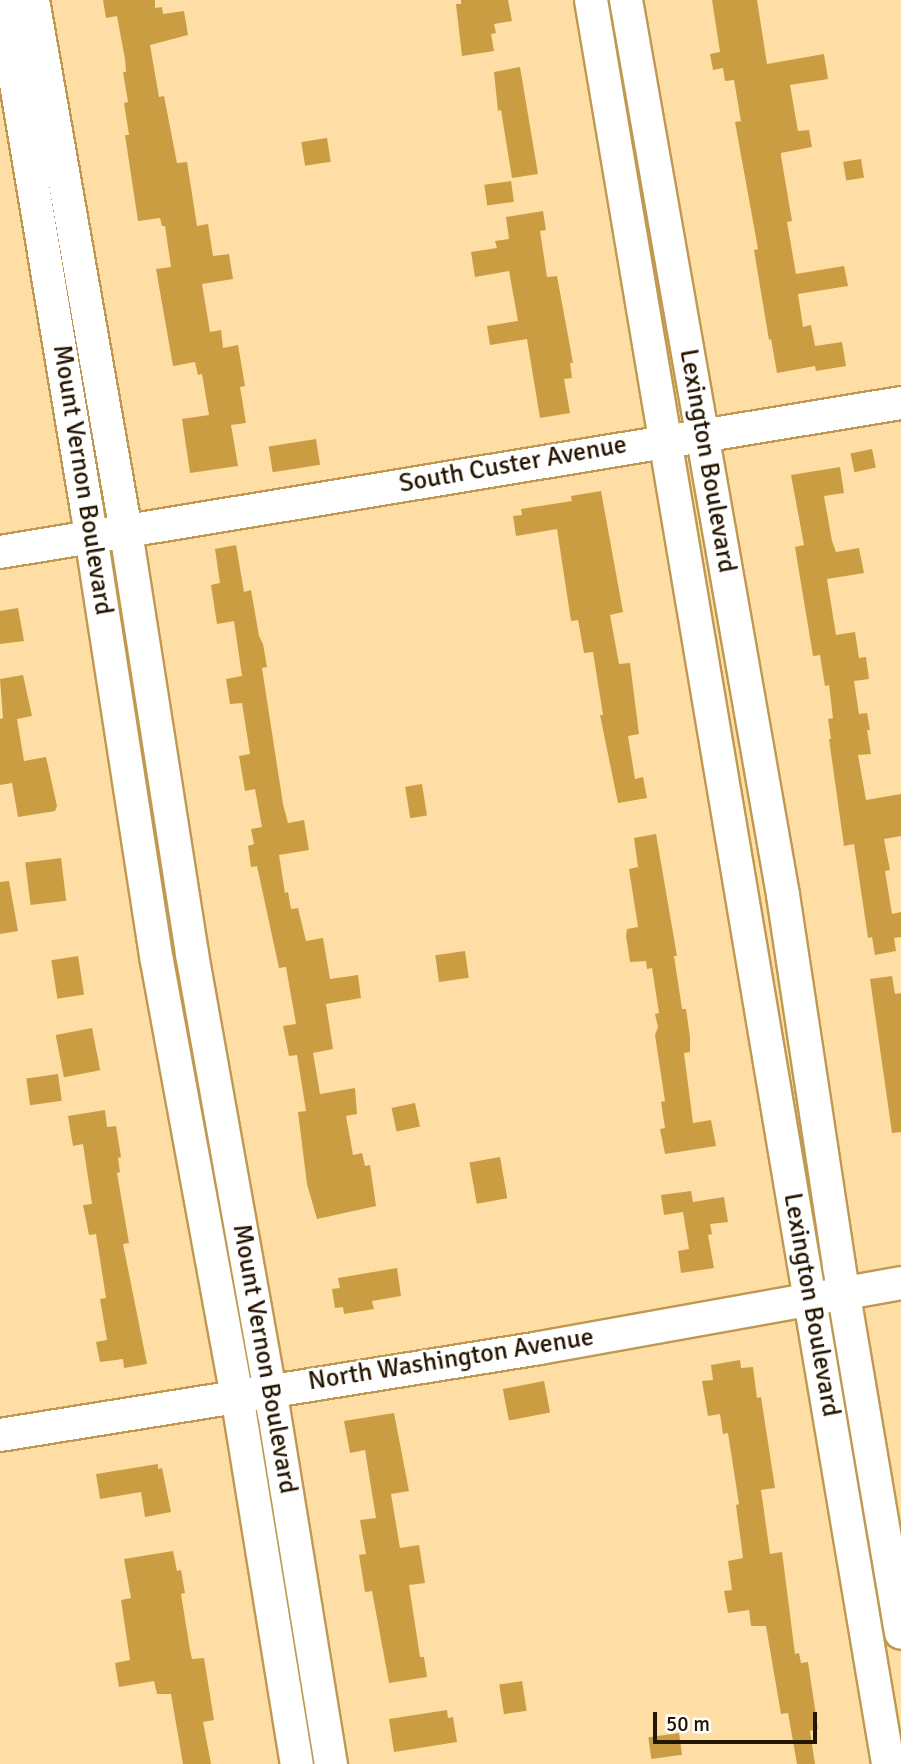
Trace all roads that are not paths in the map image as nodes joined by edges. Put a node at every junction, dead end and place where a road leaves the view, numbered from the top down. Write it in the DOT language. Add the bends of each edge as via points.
graph roads {
  1 [pos="2,0"];
  2 [pos="33,0"];
  3 [pos="591,0"];
  4 [pos="629,13"];
  5 [pos="596,32"];
  6 [pos="901,403"];
  7 [pos="702,434"];
  8 [pos="665,440"];
  9 [pos="126,531"];
  10 [pos="91,537"];
  11 [pos="0,552"];
  12 [pos="783,895"];
  13 [pos="741,901"];
  14 [pos="192,954"];
  15 [pos="157,961"];
  16 [pos="901,1283"];
  17 [pos="844,1293"];
  18 [pos="810,1298"];
  19 [pos="270,1390"];
  20 [pos="237,1395"];
  21 [pos="0,1434"];
  22 [pos="901,1633"];
  23 [pos="890,1707"];
  24 [pos="297,1764"];
  25 [pos="331,1764"];
  26 [pos="887,1764"];
  1 -- 10 [label="street, Mount Vernon Boulevard"];
  2 -- 9 [label="street, Mount Vernon Boulevard"];
  3 -- 5 [label="street, Lexington Boulevard"];
  4 -- 5 [label="street, Lexington Boulevard"];
  4 -- 7 [label="street, Lexington Boulevard"];
  5 -- 8 [label="street, Lexington Boulevard"];
  6 -- 7 [label="street, South Custer Avenue"];
  7 -- 8 [label="street, South Custer Avenue"];
  7 -- 12 [label="street, Lexington Boulevard"];
  8 -- 9 [label="street, South Custer Avenue"];
  8 -- 13 [label="street, Lexington Boulevard"];
  9 -- 10 [label="street, South Custer Avenue"];
  9 -- 14 [label="street, Mount Vernon Boulevard"];
  10 -- 11 [label="street, South Custer Avenue"];
  10 -- 15 [label="street, Mount Vernon Boulevard"];
  12 -- 13 [label="street"];
  12 -- 17 [label="street, Lexington Boulevard"];
  13 -- 18 [label="street, Lexington Boulevard"];
  14 -- 15 [label="street"];
  14 -- 19 [label="street, Mount Vernon Boulevard"];
  15 -- 20 [label="street, Mount Vernon Boulevard"];
  16 -- 17 [label="street, North Washington Avenue"];
  17 -- 18 [label="street, North Washington Avenue"];
  17 -- 22 [label="street, Lexington Boulevard"];
  18 -- 19 [label="street, North Washington Avenue" via="540,1348"];
  18 -- 23 [label="street, Lexington Boulevard"];
  19 -- 20 [label="street, North Washington Avenue"];
  19 -- 25 [label="street, Mount Vernon Boulevard"];
  20 -- 21 [label="street, North Washington Avenue"];
  20 -- 24 [label="street, Mount Vernon Boulevard"];
  23 -- 26 [label="street, Lexington Boulevard"];
}
